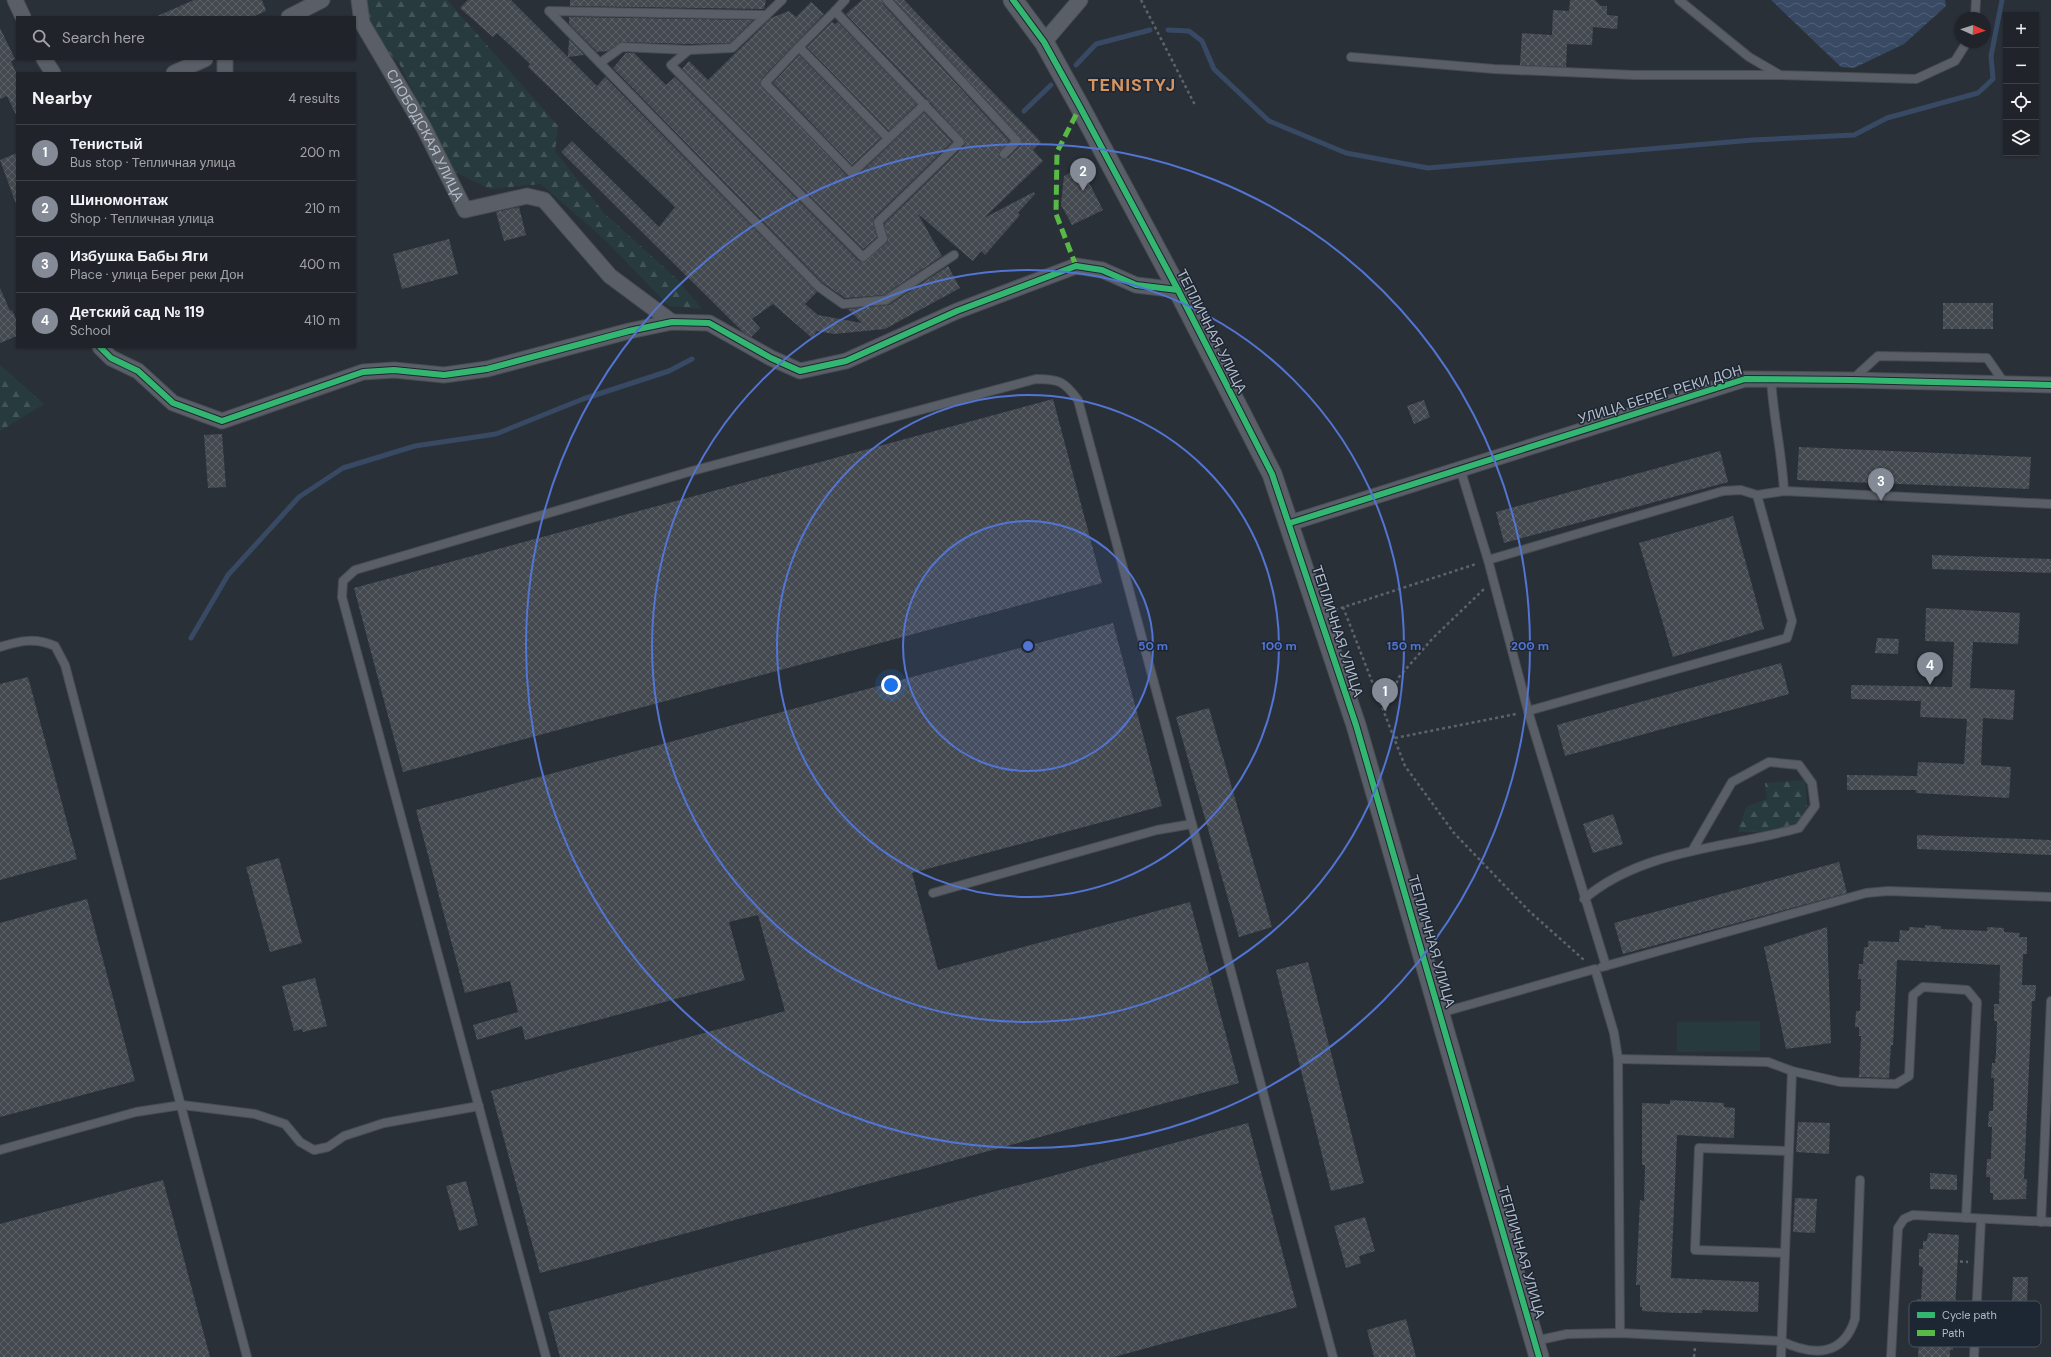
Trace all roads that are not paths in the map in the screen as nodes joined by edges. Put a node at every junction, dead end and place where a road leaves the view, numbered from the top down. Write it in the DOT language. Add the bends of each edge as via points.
graph roads {
  1 [pos="15,0"];
  2 [pos="322,0"];
  3 [pos="359,0"];
  4 [pos="782,0"];
  5 [pos="845,0"];
  6 [pos="887,0"];
  7 [pos="1013,0"];
  8 [pos="1080,0"];
  9 [pos="1679,0"];
  10 [pos="1976,0"];
  11 [pos="835,11"];
  12 [pos="1975,12"];
  13 [pos="22,16"];
  14 [pos="291,16"];
  15 [pos="766,16"];
  16 [pos="1044,42"];
  17 [pos="799,47"];
  18 [pos="1963,48"];
  19 [pos="690,50"];
  20 [pos="1351,57"];
  21 [pos="45,60"];
  22 [pos="203,60"];
  23 [pos="225,60"];
  24 [pos="600,63"];
  25 [pos="52,72"];
  26 [pos="176,72"];
  27 [pos="225,72"];
  28 [pos="1780,75"];
  29 [pos="925,104"];
  30 [pos="888,138"];
  31 [pos="1004,154"];
  32 [pos="954,255"];
  33 [pos="1178,290"];
  34 [pos="672,322"];
  35 [pos="101,348"];
  36 [pos="1771,378"];
  37 [pos="1852,380"];
  38 [pos="2005,384"];
  39 [pos="2051,385"];
  40 [pos="1460,468"];
  41 [pos="1784,491"];
  42 [pos="1757,495"];
  43 [pos="2051,504"];
  44 [pos="1290,523"];
  45 [pos="1488,560"];
  46 [pos="0,647"];
  47 [pos="1528,711"];
  48 [pos="1192,824"];
  49 [pos="1692,851"];
  50 [pos="933,893"];
  51 [pos="2051,896"];
  52 [pos="1584,899"];
  53 [pos="1606,966"];
  54 [pos="1595,969"];
  55 [pos="2051,1001"];
  56 [pos="1440,1013"];
  57 [pos="1618,1059"];
  58 [pos="1792,1071"];
  59 [pos="182,1105"];
  60 [pos="479,1106"];
  61 [pos="0,1150"];
  62 [pos="1789,1151"];
  63 [pos="1860,1180"];
  64 [pos="1966,1218"];
  65 [pos="1981,1219"];
  66 [pos="2041,1222"];
  67 [pos="2051,1222"];
  68 [pos="1785,1253"];
  69 [pos="1977,1301"];
  70 [pos="1620,1334"];
  71 [pos="1781,1341"];
  72 [pos="1975,1347"];
  73 [pos="1537,1349"];
  74 [pos="247,1357"];
  75 [pos="546,1357"];
  76 [pos="1333,1357"];
  77 [pos="1780,1357"];
  78 [pos="1891,1357"];
  79 [pos="1974,1357"];
  1 -- 13 [label="street"];
  2 -- 14 [label="street"];
  3 -- 34 [label="street, СЛОБОДСКАЯ УЛИЦА" via="362,23 424,128 465,210 527,196 544,200 610,276"];
  4 -- 15 [label="lane"];
  5 -- 11 [label="lane"];
  6 -- 31 [label="lane" via="1017,141"];
  7 -- 16 [label="street, ТЕПЛИЧНАЯ УЛИЦА"];
  8 -- 16 [label="street"];
  9 -- 28 [label="lane" via="1749,57"];
  10 -- 12 [label="lane"];
  11 -- 17 [label="lane"];
  11 -- 29 [label="lane"];
  15 -- 19 [label="lane" via="732,48"];
  15 -- 24 [label="lane" via="549,11"];
  16 -- 33 [label="street, ТЕПЛИЧНАЯ УЛИЦА"];
  17 -- 30 [label="lane"];
  17 -- 30 [label="lane" via="765,83 852,173"];
  18 -- 28 [label="lane" via="1955,61 1916,79"];
  19 -- 24 [label="lane" via="622,47"];
  19 -- 29 [label="lane" via="671,65 863,257 883,239 878,222 960,142"];
  20 -- 28 [label="lane" via="1494,69 1634,75"];
  21 -- 25 [label="street"];
  22 -- 26 [label="street"];
  23 -- 27 [label="street"];
  24 -- 32 [label="lane" via="819,287 843,304 886,300"];
  29 -- 30 [label="lane"];
  33 -- 34 [label="street" via="1136,285 1102,270 1076,266 957,311 846,361 800,371 709,323"];
  33 -- 44 [label="street, ТЕПЛИЧНАЯ УЛИЦА" via="1272,474"];
  34 -- 35 [label="street" via="487,369 444,375 394,370 362,372 222,421 173,403 138,371 111,358"];
  36 -- 37 [label="street, УЛИЦА БЕРЕГ РЕКИ ДОН"];
  36 -- 40 [label="street, УЛИЦА БЕРЕГ РЕКИ ДОН" via="1745,379"];
  36 -- 41 [label="lane" via="1772,408"];
  37 -- 38 [label="street, УЛИЦА БЕРЕГ РЕКИ ДОН"];
  37 -- 38 [label="lane" via="1878,356 1987,358"];
  38 -- 39 [label="street, УЛИЦА БЕРЕГ РЕКИ ДОН"];
  40 -- 44 [label="street, УЛИЦА БЕРЕГ РЕКИ ДОН"];
  40 -- 45 [label="lane"];
  41 -- 42 [label="lane"];
  41 -- 43 [label="lane"];
  42 -- 45 [label="lane" via="1741,490 1723,491"];
  42 -- 47 [label="lane" via="1792,621 1787,638"];
  44 -- 56 [label="street, ТЕПЛИЧНАЯ УЛИЦА" via="1356,725"];
  45 -- 47 [label="lane"];
  46 -- 59 [label="lane" via="25,640 43,640 55,646 65,665"];
  47 -- 52 [label="lane"];
  48 -- 50 [label="lane" via="1157,830"];
  48 -- 60 [label="lane" via="1078,400 1068,387 1056,379 1036,379 700,469 355,570 344,581 342,597"];
  48 -- 76 [label="lane"];
  49 -- 49 [label="lane" via="1772,836 1799,828 1815,806 1812,783 1799,765 1769,762 1732,782"];
  49 -- 52 [label="lane" via="1649,864 1601,884"];
  51 -- 53 [label="lane" via="1888,891 1866,893"];
  52 -- 53 [label="lane"];
  53 -- 54 [label="lane"];
  54 -- 56 [label="lane"];
  54 -- 57 [label="lane" via="1614,1034"];
  55 -- 66 [label="lane"];
  56 -- 73 [label="street, ТЕПЛИЧНАЯ УЛИЦА"];
  57 -- 58 [label="lane" via="1768,1062"];
  57 -- 70 [label="lane"];
  58 -- 62 [label="lane"];
  58 -- 64 [label="lane" via="1840,1082 1896,1084 1909,1076 1913,995 1923,987 1967,990 1977,1002"];
  59 -- 60 [label="lane" via="255,1114 285,1124 300,1142 314,1150 328,1147 344,1136 384,1123"];
  59 -- 61 [label="lane" via="136,1112"];
  59 -- 74 [label="lane"];
  60 -- 75 [label="lane"];
  62 -- 68 [label="lane"];
  62 -- 68 [label="lane" via="1699,1148 1695,1250"];
  63 -- 71 [label="lane" via="1855,1319 1850,1333 1831,1349 1811,1351"];
  64 -- 65 [label="lane"];
  64 -- 78 [label="lane" via="1913,1216 1904,1219 1898,1228"];
  65 -- 66 [label="lane"];
  65 -- 69 [label="lane"];
  66 -- 67 [label="lane"];
  68 -- 71 [label="lane"];
  70 -- 71 [label="lane"];
  70 -- 73 [label="lane" via="1567,1334"];
  71 -- 77 [label="lane"];
  72 -- 79 [label="lane"];
}
